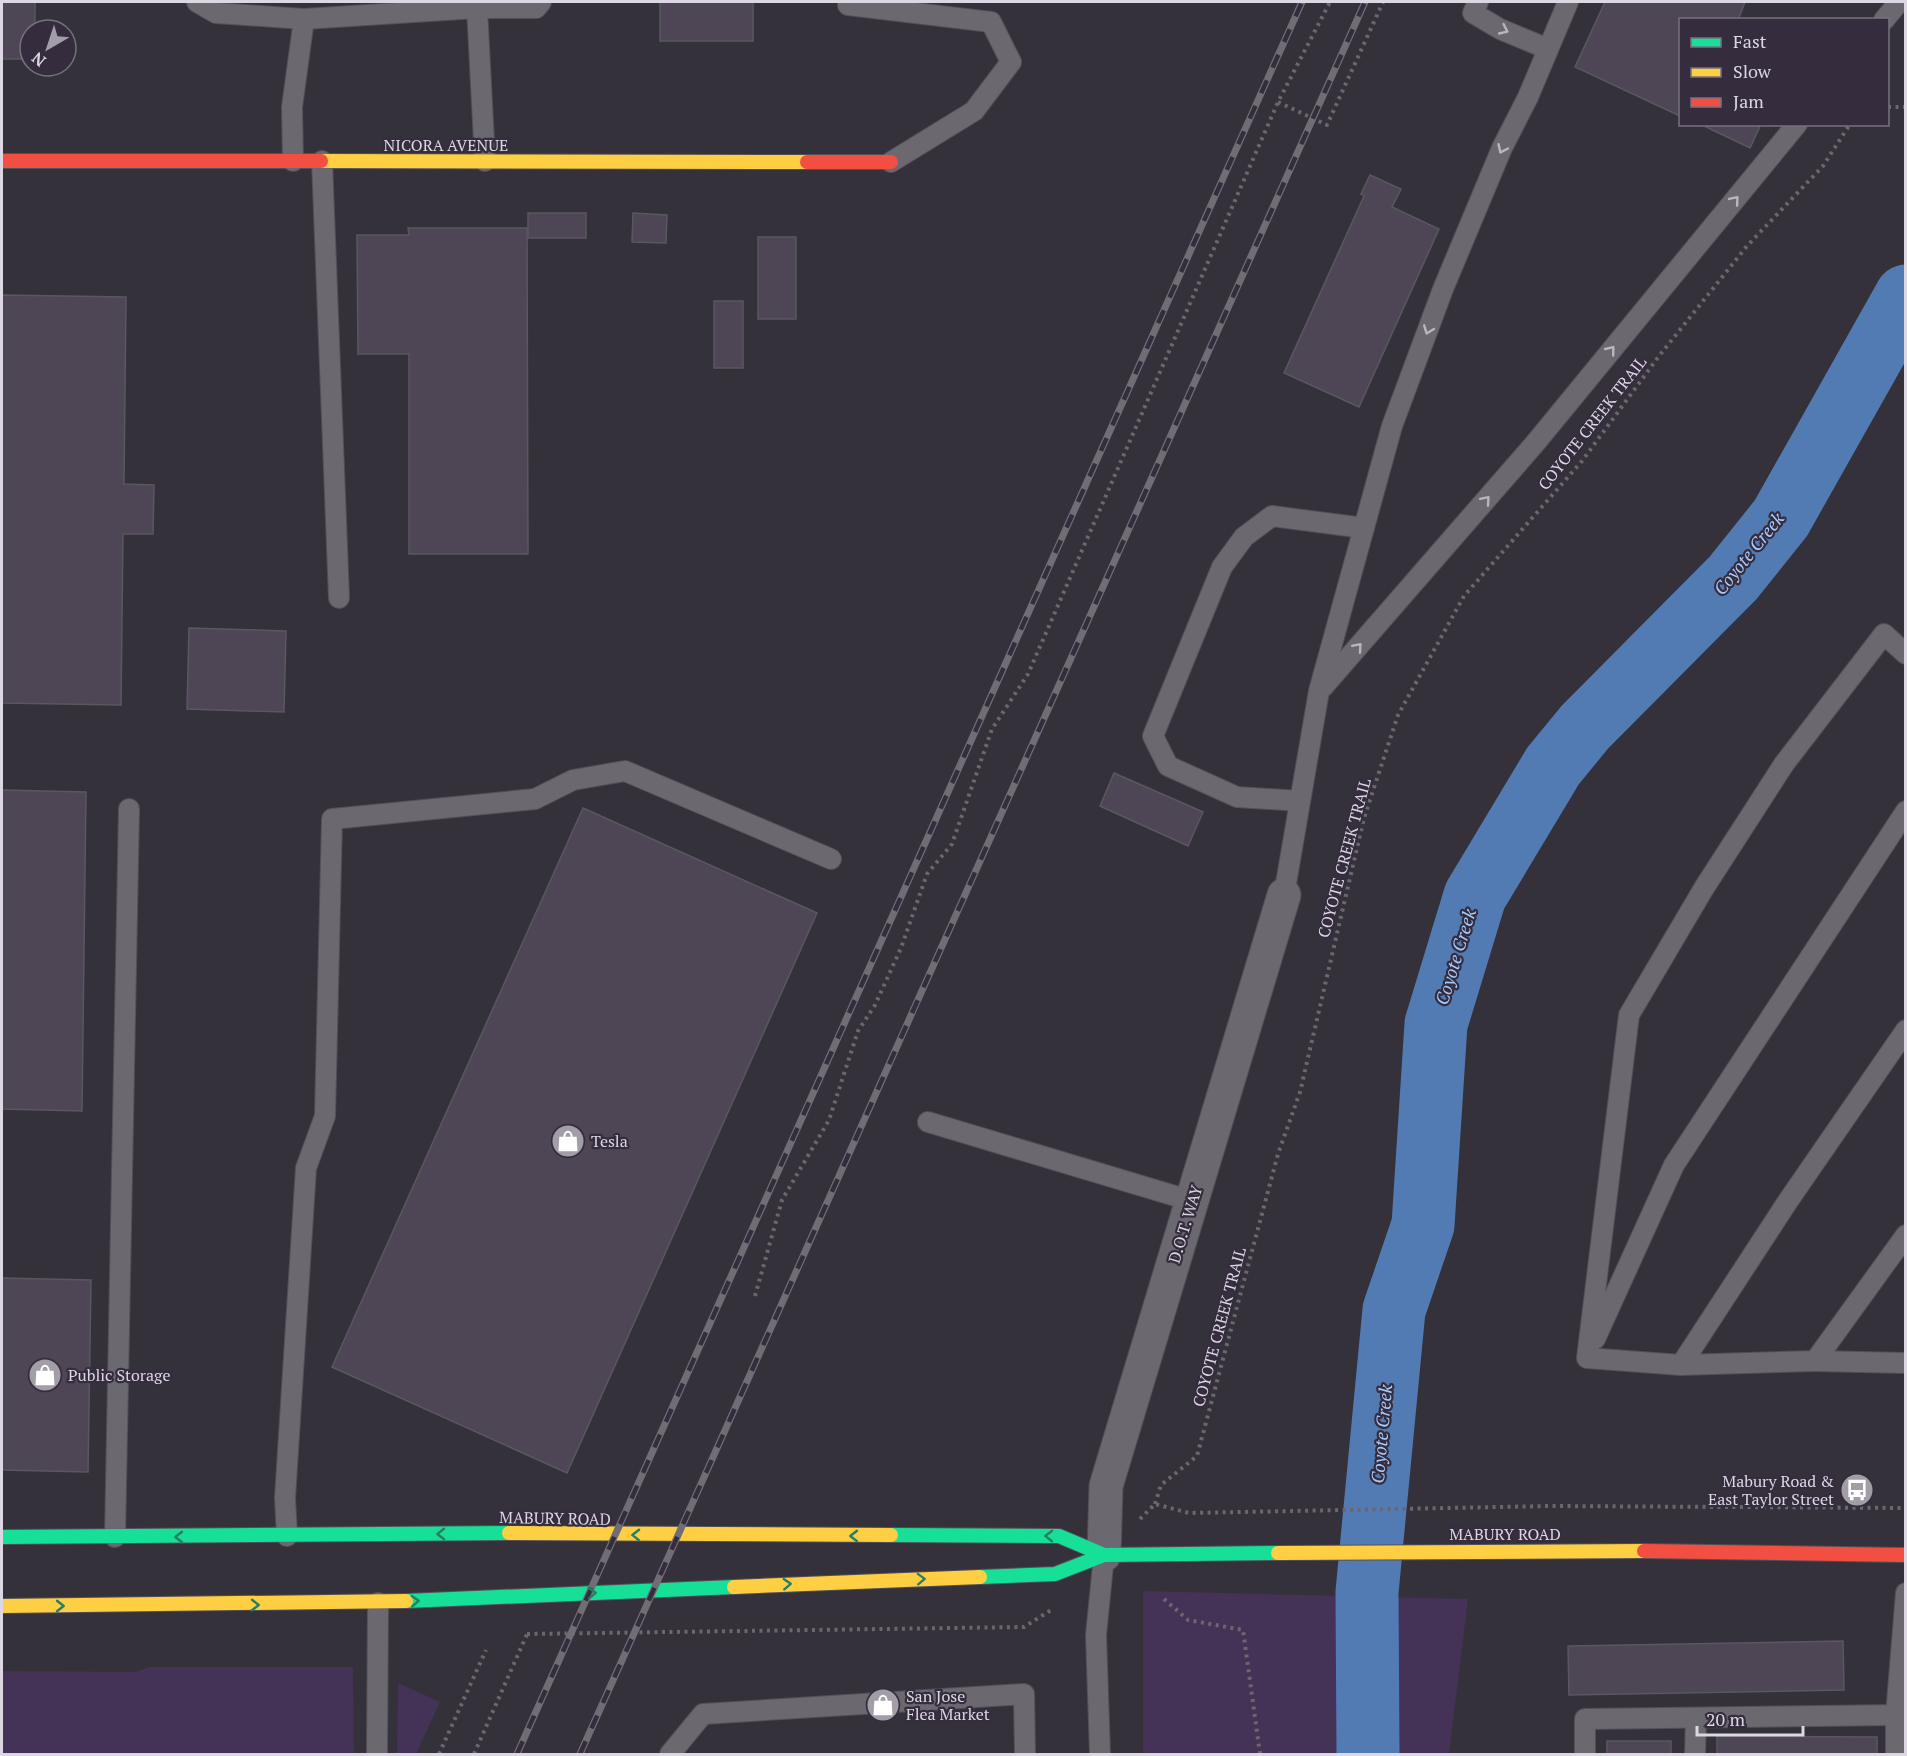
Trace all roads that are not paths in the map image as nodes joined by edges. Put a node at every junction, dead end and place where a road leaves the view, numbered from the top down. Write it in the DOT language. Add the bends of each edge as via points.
graph roads {
  1 [pos="197,2"];
  2 [pos="541,2"];
  3 [pos="1478,2"];
  4 [pos="1568,2"];
  5 [pos="1899,2"];
  6 [pos="848,5"];
  7 [pos="477,8"];
  8 [pos="1886,18"];
  9 [pos="304,20"];
  10 [pos="1548,49"];
  11 [pos="1795,126"];
  12 [pos="2,161"];
  13 [pos="293,161"];
  14 [pos="485,161"];
  15 [pos="322,162"];
  16 [pos="891,162"];
  17 [pos="1364,528"];
  18 [pos="339,598"];
  19 [pos="1905,654"];
  20 [pos="1319,691"];
  21 [pos="1300,801"];
  22 [pos="129,809"];
  23 [pos="1905,811"];
  24 [pos="831,859"];
  25 [pos="1284,895"];
  26 [pos="1905,1030"];
  27 [pos="928,1122"];
  28 [pos="1192,1201"];
  29 [pos="1905,1235"];
  30 [pos="1587,1358"];
  31 [pos="1815,1361"];
  32 [pos="1905,1363"];
  33 [pos="1681,1365"];
  34 [pos="287,1536"];
  35 [pos="2,1537"];
  36 [pos="115,1537"];
  37 [pos="1104,1555"];
  38 [pos="1905,1555"];
  39 [pos="1905,1593"];
  40 [pos="378,1603"];
  41 [pos="2,1606"];
  42 [pos="1896,1715"];
  43 [pos="1696,1718"];
  44 [pos="377,1755"];
  45 [pos="670,1755"];
  46 [pos="1025,1755"];
  47 [pos="1100,1755"];
  48 [pos="1585,1755"];
  49 [pos="1695,1755"];
  50 [pos="1896,1755"];
  1 -- 9 [label="lane" via="216,13"];
  2 -- 7 [label="lane" via="536,8"];
  3 -- 10 [label="lane, one-way" via="1473,13"];
  4 -- 10 [label="lane"];
  5 -- 8 [label="lane"];
  6 -- 16 [label="lane" via="991,22 1011,62 974,111"];
  7 -- 9 [label="lane"];
  7 -- 14 [label="lane"];
  9 -- 13 [label="lane" via="292,107"];
  10 -- 17 [label="lane, one-way" via="1443,289 1392,426"];
  20 -- 11 [label="lane, one-way" via="1537,441"];
  12 -- 13 [label="main road, NICORA AVENUE"];
  13 -- 15 [label="main road, NICORA AVENUE"];
  14 -- 15 [label="main road, NICORA AVENUE"];
  14 -- 16 [label="main road, NICORA AVENUE"];
  15 -- 18 [label="lane"];
  17 -- 20 [label="lane"];
  17 -- 21 [label="lane" via="1272,516 1244,537 1222,567 1153,736 1168,766 1237,797"];
  19 -- 30 [label="lane" via="1884,634 1784,764 1629,1015"];
  20 -- 21 [label="lane"];
  21 -- 25 [label="lane"];
  22 -- 36 [label="lane"];
  23 -- 30 [label="lane" via="1674,1165"];
  24 -- 34 [label="lane" via="625,771 573,780 535,799 332,819 325,1116 306,1168 285,1498"];
  25 -- 28 [label="street, D.O.T. WAY"];
  26 -- 33 [label="lane"];
  27 -- 28 [label="lane"];
  28 -- 37 [label="street, D.O.T. WAY" via="1106,1486"];
  29 -- 31 [label="lane"];
  30 -- 33 [label="lane"];
  31 -- 32 [label="lane"];
  31 -- 33 [label="lane"];
  34 -- 36 [label="main road, MABURY ROAD, one-way"];
  37 -- 34 [label="main road, MABURY ROAD, one-way" via="1059,1536"];
  35 -- 36 [label="main road, MABURY ROAD"];
  37 -- 38 [label="main road, MABURY ROAD" via="1541,1550"];
  40 -- 37 [label="main road, MABURY ROAD, one-way" via="1054,1574"];
  37 -- 47 [label="lane" via="1096,1635"];
  39 -- 42 [label="lane"];
  41 -- 40 [label="main road, MABURY ROAD, one-way"];
  40 -- 44 [label="lane"];
  42 -- 43 [label="lane"];
  42 -- 50 [label="lane"];
  43 -- 48 [label="lane" via="1585,1719"];
  43 -- 49 [label="lane"];
  45 -- 46 [label="lane" via="703,1714 1024,1694"];
}
